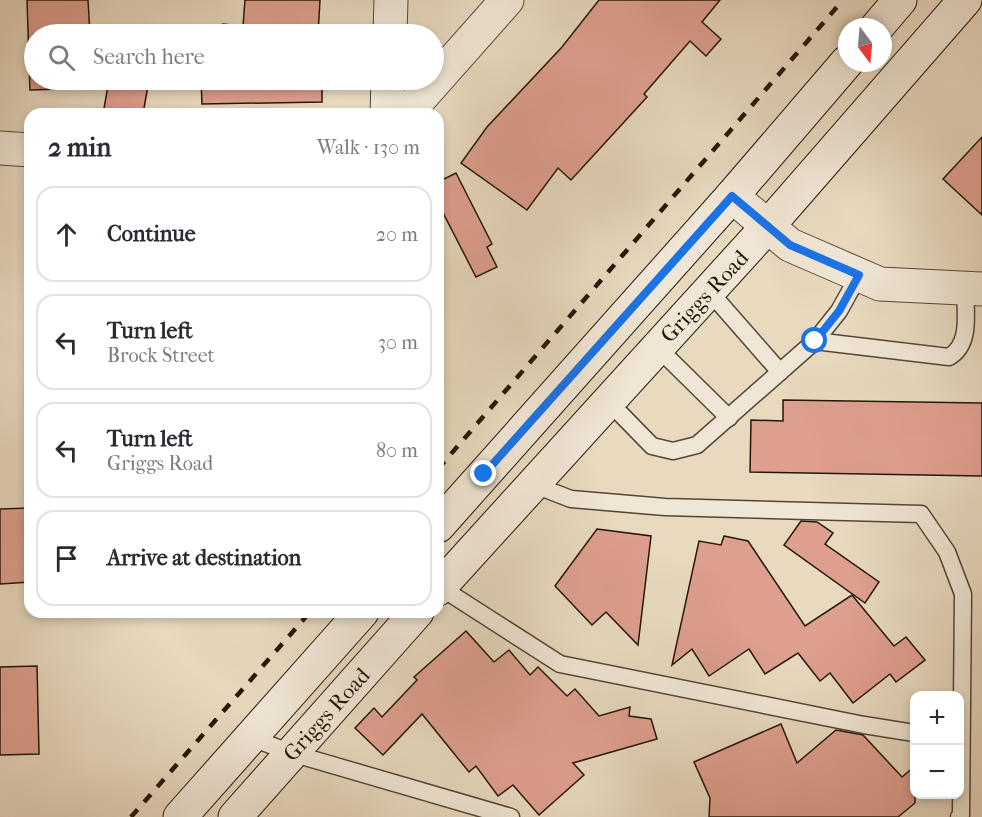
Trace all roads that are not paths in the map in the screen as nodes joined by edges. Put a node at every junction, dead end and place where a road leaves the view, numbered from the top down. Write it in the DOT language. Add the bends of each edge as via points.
graph roads {
  1 [pos="391,0"];
  2 [pos="507,0"];
  3 [pos="900,0"];
  4 [pos="965,0"];
  5 [pos="885,18"];
  6 [pos="390,24"];
  7 [pos="444,71"];
  8 [pos="838,72"];
  9 [pos="388,90"];
  10 [pos="427,90"];
  11 [pos="387,108"];
  12 [pos="411,108"];
  13 [pos="0,148"];
  14 [pos="24,150"];
  15 [pos="732,196"];
  16 [pos="768,226"];
  17 [pos="859,275"];
  18 [pos="974,289"];
  19 [pos="709,291"];
  20 [pos="815,341"];
  21 [pos="657,346"];
  22 [pos="780,372"];
  23 [pos="608,401"];
  24 [pos="729,418"];
  25 [pos="532,484"];
  26 [pos="444,519"];
  27 [pos="444,582"];
  28 [pos="444,591"];
  29 [pos="357,618"];
  30 [pos="412,618"];
  31 [pos="962,691"];
  32 [pos="910,732"];
  33 [pos="250,737"];
  34 [pos="961,745"];
  35 [pos="291,753"];
  36 [pos="180,817"];
  37 [pos="235,817"];
  38 [pos="511,817"];
  39 [pos="959,817"];
  1 -- 6 [label="main road"];
  2 -- 7 [label="main road"];
  3 -- 5 [label="main road"];
  4 -- 16 [label="main road, Griggs Road"];
  8 -- 15 [label="main road, Griggs Road"];
  9 -- 11 [label="main road"];
  10 -- 12 [label="main road"];
  13 -- 14 [label="main road"];
  15 -- 16 [label="main road"];
  15 -- 26 [label="main road, Griggs Road"];
  16 -- 17 [label="main road" via="790,245"];
  16 -- 19 [label="main road, Griggs Road"];
  17 -- 18 [label="main road" via="880,284"];
  17 -- 20 [label="lane" via="839,311"];
  18 -- 20 [label="lane" via="965,335 959,350 949,357"];
  19 -- 21 [label="main road, Griggs Road"];
  19 -- 22 [label="lane"];
  20 -- 22 [label="lane"];
  21 -- 23 [label="main road, Griggs Road"];
  21 -- 24 [label="lane"];
  22 -- 24 [label="lane"];
  23 -- 24 [label="lane" via="652,446 673,451 697,445"];
  23 -- 25 [label="main road, Griggs Road"];
  25 -- 27 [label="main road, Griggs Road"];
  25 -- 31 [label="lane" via="571,499 665,507 921,514 947,552 963,594"];
  28 -- 32 [label="lane" via="560,664"];
  29 -- 33 [label="main road, Griggs Road"];
  30 -- 35 [label="main road, Griggs Road"];
  33 -- 35 [label="lane"];
  33 -- 36 [label="main road, Griggs Road"];
  34 -- 39 [label="lane"];
  35 -- 37 [label="main road, Griggs Road"];
  35 -- 38 [label="lane"];
}
